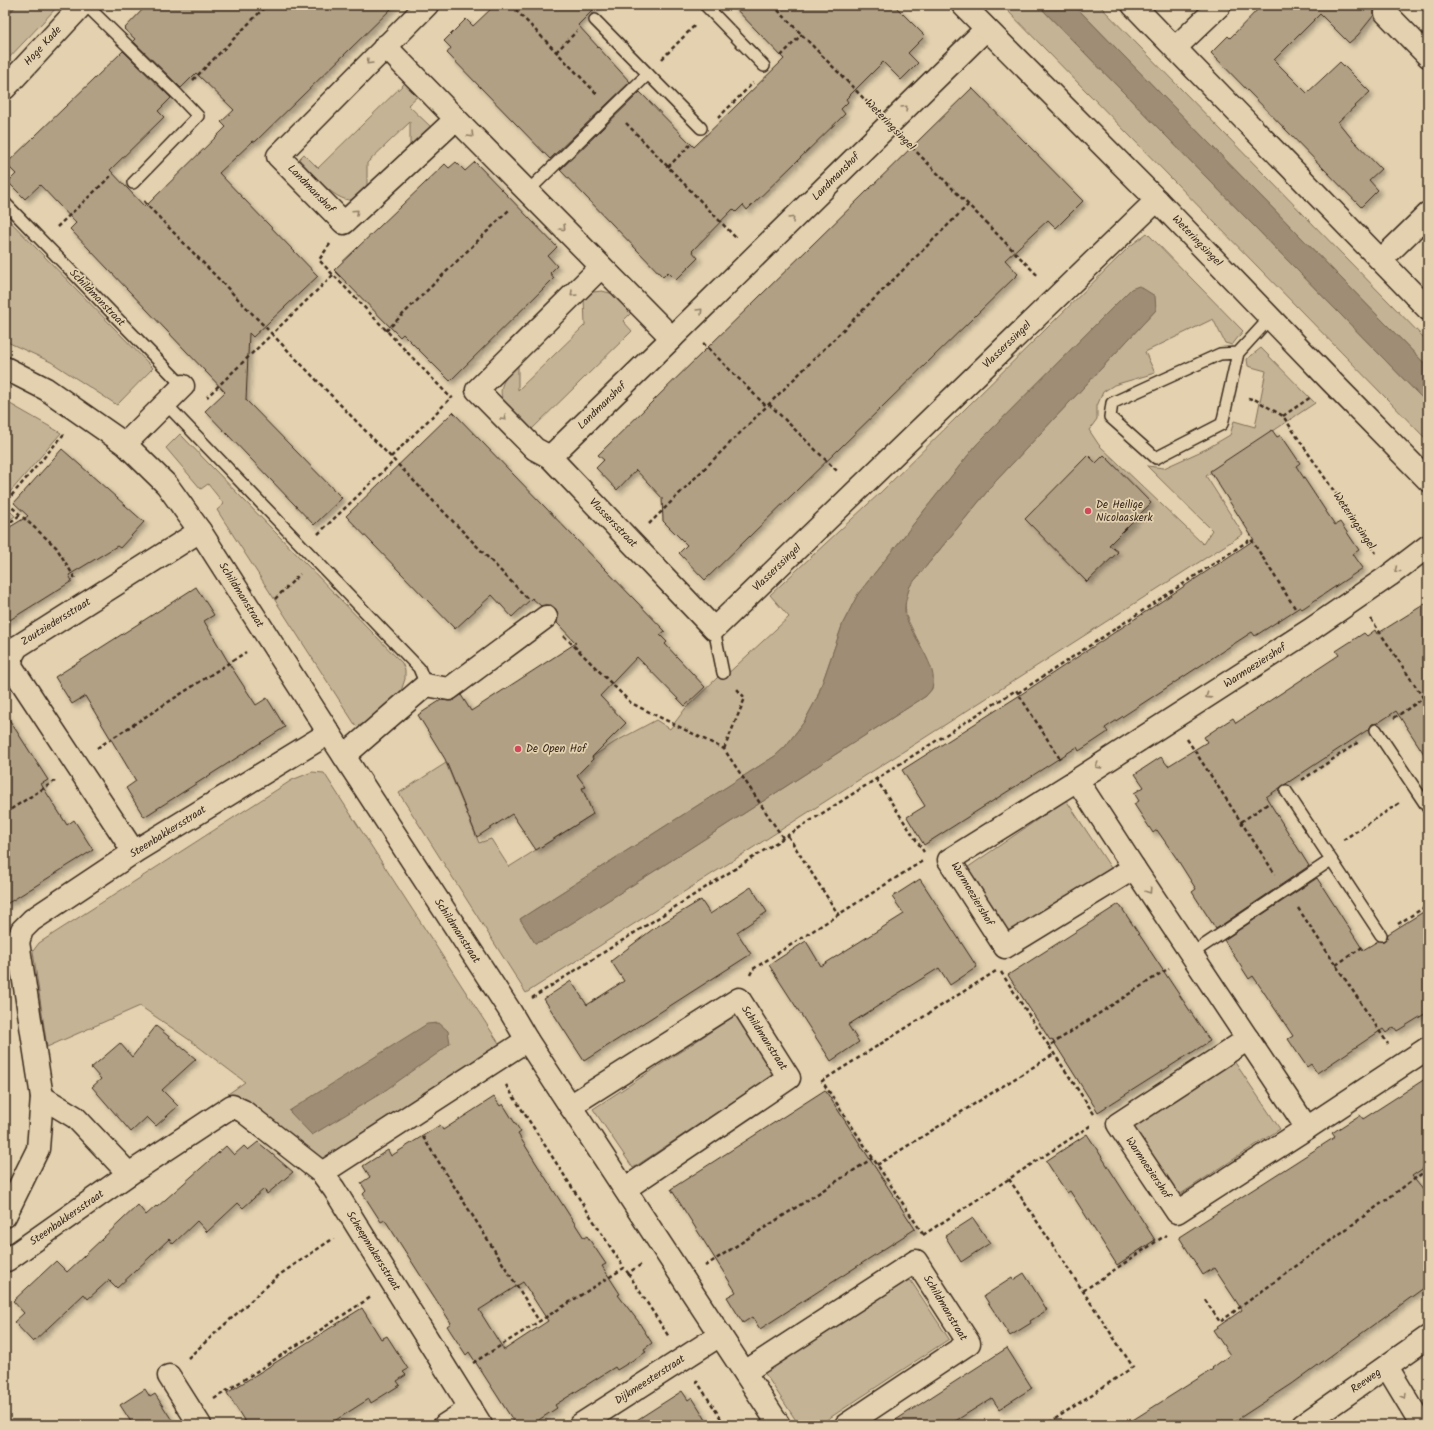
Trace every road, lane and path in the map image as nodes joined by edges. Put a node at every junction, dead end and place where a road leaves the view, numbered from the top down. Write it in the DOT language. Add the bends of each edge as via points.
graph roads {
  1 [pos="82,5"];
  2 [pos="86,5"];
  3 [pos="267,5"];
  4 [pos="427,5"];
  5 [pos="511,5"];
  6 [pos="773,5"];
  7 [pos="963,5"];
  8 [pos="1133,5"];
  9 [pos="1220,5"];
  10 [pos="710,7"];
  11 [pos="1386,13"];
  12 [pos="595,20"];
  13 [pos="986,29"];
  14 [pos="802,34"];
  15 [pos="386,46"];
  16 [pos="1175,48"];
  17 [pos="1428,56"];
  18 [pos="777,59"];
  19 [pos="764,66"];
  20 [pos="648,74"];
  21 [pos="756,80"];
  22 [pos="5,88"];
  23 [pos="178,96"];
  24 [pos="612,110"];
  25 [pos="456,120"];
  26 [pos="715,121"];
  27 [pos="889,124"];
  28 [pos="701,128"];
  29 [pos="694,142"];
  30 [pos="668,167"];
  31 [pos="133,183"];
  32 [pos="527,192"];
  33 [pos="1157,200"];
  34 [pos="5,203"];
  35 [pos="968,205"];
  36 [pos="1428,214"];
  37 [pos="344,223"];
  38 [pos="42,242"];
  39 [pos="754,257"];
  40 [pos="1381,260"];
  41 [pos="601,267"];
  42 [pos="333,275"];
  43 [pos="1058,296"];
  44 [pos="1428,309"];
  45 [pos="1270,318"];
  46 [pos="386,331"];
  47 [pos="679,332"];
  48 [pos="272,334"];
  49 [pos="1238,353"];
  50 [pos="5,368"];
  51 [pos="1332,382"];
  52 [pos="183,386"];
  53 [pos="477,390"];
  54 [pos="1230,392"];
  55 [pos="451,398"];
  56 [pos="166,404"];
  57 [pos="768,405"];
  58 [pos="82,414"];
  59 [pos="1283,416"];
  60 [pos="182,421"];
  61 [pos="125,444"];
  62 [pos="550,457"];
  63 [pos="394,461"];
  64 [pos="1428,480"];
  65 [pos="857,491"];
  66 [pos="20,515"];
  67 [pos="5,526"];
  68 [pos="200,531"];
  69 [pos="631,542"];
  70 [pos="1428,546"];
  71 [pos="304,548"];
  72 [pos="315,560"];
  73 [pos="1390,575"];
  74 [pos="1358,598"];
  75 [pos="89,601"];
  76 [pos="546,617"];
  77 [pos="255,618"];
  78 [pos="714,628"];
  79 [pos="1310,630"];
  80 [pos="268,638"];
  81 [pos="722,673"];
  82 [pos="426,685"];
  83 [pos="1018,693"];
  84 [pos="1424,698"];
  85 [pos="1428,705"];
  86 [pos="1376,730"];
  87 [pos="329,733"];
  88 [pos="724,749"];
  89 [pos="344,756"];
  90 [pos="76,764"];
  91 [pos="739,770"];
  92 [pos="876,779"];
  93 [pos="1076,780"];
  94 [pos="1286,791"];
  95 [pos="1424,799"];
  96 [pos="5,812"];
  97 [pos="1241,822"];
  98 [pos="788,836"];
  99 [pos="783,838"];
  100 [pos="134,852"];
  101 [pos="1328,856"];
  102 [pos="1134,868"];
  103 [pos="838,914"];
  104 [pos="1381,935"];
  105 [pos="11,942"];
  106 [pos="1192,954"];
  107 [pos="739,999"];
  108 [pos="510,1011"];
  109 [pos="1248,1039"];
  110 [pos="527,1040"];
  111 [pos="1049,1046"];
  112 [pos="1428,1048"];
  113 [pos="1054,1054"];
  114 [pos="492,1063"];
  115 [pos="42,1097"];
  116 [pos="232,1106"];
  117 [pos="570,1106"];
  118 [pos="410,1117"];
  119 [pos="1109,1123"];
  120 [pos="1308,1128"];
  121 [pos="873,1158"];
  122 [pos="877,1165"];
  123 [pos="1428,1169"];
  124 [pos="129,1174"];
  125 [pos="1009,1178"];
  126 [pos="328,1181"];
  127 [pos="625,1189"];
  128 [pos="1177,1212"];
  129 [pos="5,1216"];
  130 [pos="356,1224"];
  131 [pos="923,1234"];
  132 [pos="664,1249"];
  133 [pos="5,1259"];
  134 [pos="916,1261"];
  135 [pos="624,1268"];
  136 [pos="684,1280"];
  137 [pos="393,1283"];
  138 [pos="1083,1291"];
  139 [pos="1205,1300"];
  140 [pos="539,1321"];
  141 [pos="720,1335"];
  142 [pos="1428,1337"];
  143 [pos="1387,1367"];
  144 [pos="745,1372"];
  145 [pos="169,1376"];
  146 [pos="451,1377"];
  147 [pos="476,1417"];
  148 [pos="196,1419"];
  149 [pos="445,1425"];
  150 [pos="580,1425"];
  151 [pos="779,1425"];
  152 [pos="846,1425"];
  153 [pos="1046,1425"];
  154 [pos="1303,1425"];
  155 [pos="1422,1425"];
  1 -- 22 [label="street, Hoge Kade"];
  2 -- 23 [label="lane"];
  3 -- 23 [label="path"];
  4 -- 15 [label="street, Landmanshof"];
  5 -- 24 [label="path"];
  6 -- 14 [label="path, Weteringsingel"];
  7 -- 13 [label="street, Weteringsingel"];
  8 -- 16 [label="street"];
  9 -- 16 [label="street"];
  10 -- 19 [label="lane"];
  10 -- 20 [label="path"];
  11 -- 17 [label="street"];
  12 -- 20 [label="lane"];
  27 -- 13 [label="street, Landmanshof, one-way"];
  13 -- 33 [label="street, Weteringsingel"];
  14 -- 18 [label="path"];
  14 -- 27 [label="path, Weteringsingel"];
  15 -- 25 [label="street"];
  15 -- 37 [label="street, Landmanshof, one-way" via="278,156"];
  16 -- 40 [label="street"];
  20 -- 24 [label="lane"];
  20 -- 28 [label="lane"];
  21 -- 26 [label="path"];
  23 -- 31 [label="lane" via="198,116"];
  24 -- 30 [label="path"];
  24 -- 32 [label="lane"];
  25 -- 32 [label="street, one-way"];
  37 -- 25 [label="street, one-way"];
  27 -- 35 [label="path, Weteringsingel"];
  39 -- 27 [label="street, Landmanshof, one-way"];
  29 -- 30 [label="path"];
  30 -- 39 [label="path"];
  31 -- 38 [label="path" via="114,174"];
  31 -- 48 [label="path" via="147,205"];
  32 -- 41 [label="street, one-way"];
  32 -- 46 [label="path"];
  33 -- 43 [label="street, Vlasserssingel"];
  33 -- 45 [label="street, Weteringsingel"];
  34 -- 38 [label="lane, Schildmanstraat"];
  35 -- 43 [label="path, Weteringsingel"];
  35 -- 57 [label="path"];
  36 -- 40 [label="street"];
  37 -- 42 [label="path" via="319,260"];
  38 -- 52 [label="lane, Schildmanstraat"];
  47 -- 39 [label="street, Landmanshof, one-way"];
  40 -- 44 [label="street"];
  41 -- 47 [label="street"];
  41 -- 53 [label="street, one-way"];
  42 -- 46 [label="path"];
  42 -- 48 [label="path"];
  43 -- 65 [label="street, Vlasserssingel"];
  45 -- 49 [label="lane"];
  45 -- 51 [label="street, Weteringsingel"];
  46 -- 55 [label="path"];
  47 -- 57 [label="path"];
  47 -- 62 [label="street, Landmanshof"];
  48 -- 55 [label="path" via="391,457"];
  48 -- 60 [label="path"];
  49 -- 54 [label="lane"];
  49 -- 54 [label="lane" via="1220,354 1112,403 1110,417 1156,458 1222,424"];
  50 -- 58 [label="street, Schildmanstraat" via="46,389"];
  51 -- 59 [label="path"];
  51 -- 64 [label="street, Weteringsingel"];
  52 -- 56 [label="street, Schildmanstraat"];
  53 -- 55 [label="path"];
  53 -- 62 [label="street, Vlassersstraat, one-way" via="535,450"];
  54 -- 59 [label="path, Weteringsingel" via="1256,400"];
  56 -- 60 [label="lane"];
  56 -- 61 [label="street, Schildmanstraat"];
  57 -- 65 [label="path"];
  57 -- 69 [label="path"];
  58 -- 61 [label="street, Schildmanstraat"];
  58 -- 66 [label="path" via="6,502"];
  59 -- 73 [label="path, Weteringsingel"];
  60 -- 71 [label="lane"];
  61 -- 68 [label="street, Schildmanstraat" via="167,485"];
  62 -- 69 [label="street, Vlassersstraat"];
  63 -- 71 [label="path"];
  65 -- 78 [label="street, Vlasserssingel"];
  66 -- 67 [label="path"];
  66 -- 75 [label="path" via="56,547"];
  68 -- 75 [label="street, Zoutziedersstraat"];
  68 -- 77 [label="street, Schildmanstraat"];
  69 -- 78 [label="street, Vlassersstraat"];
  70 -- 73 [label="street, Warmoeziershof, one-way"];
  71 -- 72 [label="lane"];
  72 -- 77 [label="path"];
  72 -- 82 [label="lane" via="419,668"];
  73 -- 74 [label="street, Warmoeziershof"];
  74 -- 79 [label="street, Warmoeziershof"];
  74 -- 84 [label="path"];
  75 -- 90 [label="street, Zoutziedersstraat" via="16,647 11,666"];
  76 -- 82 [label="street" via="449,689"];
  77 -- 80 [label="street, Schildmanstraat"];
  78 -- 81 [label="lane"];
  79 -- 83 [label="path" via="1251,539"];
  79 -- 93 [label="street, Warmoeziershof, one-way"];
  80 -- 87 [label="street, Schildmanstraat"];
  80 -- 90 [label="path"];
  81 -- 88 [label="path" via="745,698"];
  82 -- 89 [label="street"];
  83 -- 92 [label="path" via="1016,690"];
  83 -- 93 [label="path"];
  84 -- 85 [label="path"];
  84 -- 86 [label="path"];
  86 -- 94 [label="path"];
  86 -- 95 [label="lane"];
  87 -- 89 [label="street, Schildmanstraat"];
  87 -- 100 [label="street, Steenbakkersstraat"];
  89 -- 108 [label="street, Schildmanstraat"];
  90 -- 96 [label="path"];
  90 -- 100 [label="street, Zoutziedersstraat"];
  91 -- 99 [label="path"];
  92 -- 98 [label="path"];
  92 -- 103 [label="path" via="928,858"];
  93 -- 102 [label="street"];
  93 -- 102 [label="street, Warmoeziershof" via="949,860 1005,947"];
  94 -- 97 [label="path"];
  94 -- 101 [label="lane"];
  95 -- 101 [label="path"];
  98 -- 99 [label="path"];
  98 -- 103 [label="path"];
  99 -- 108 [label="path"];
  100 -- 105 [label="street, Steenbakkersstraat" via="32,920"];
  101 -- 104 [label="lane"];
  101 -- 106 [label="lane"];
  102 -- 106 [label="street, one-way"];
  103 -- 107 [label="path" via="753,969"];
  105 -- 115 [label="street, Steenbakkersstraat"];
  106 -- 109 [label="street"];
  106 -- 111 [label="path"];
  107 -- 117 [label="street, Schildmanstraat"];
  107 -- 127 [label="street, Schildmanstraat" via="790,1078"];
  108 -- 110 [label="street, Schildmanstraat"];
  109 -- 119 [label="street"];
  109 -- 120 [label="street"];
  110 -- 114 [label="street"];
  110 -- 117 [label="street, Schildmanstraat"];
  111 -- 113 [label="path"];
  111 -- 121 [label="path" via="999,969 822,1081"];
  112 -- 120 [label="street"];
  113 -- 119 [label="path"];
  113 -- 122 [label="path"];
  114 -- 118 [label="street"];
  114 -- 135 [label="path"];
  115 -- 124 [label="street" via="75,1117"];
  115 -- 129 [label="street, Steenbakkersstraat" via="38,1149"];
  116 -- 124 [label="street, Steenbakkersstraat"];
  116 -- 126 [label="street, Scheepmakersstraat" via="243,1111"];
  117 -- 127 [label="street, Schildmanstraat"];
  118 -- 126 [label="street"];
  118 -- 140 [label="path"];
  119 -- 125 [label="path" via="1094,1124"];
  119 -- 128 [label="street, Warmoeziershof"];
  120 -- 128 [label="street"];
  121 -- 122 [label="path"];
  121 -- 136 [label="path"];
  122 -- 131 [label="path"];
  123 -- 139 [label="path" via="1220,1322"];
  124 -- 133 [label="street, Steenbakkersstraat"];
  125 -- 131 [label="path"];
  125 -- 138 [label="path"];
  126 -- 130 [label="street, Scheepmakersstraat"];
  127 -- 132 [label="street, Schildmanstraat"];
  128 -- 138 [label="path" via="1168,1234"];
  130 -- 137 [label="street, Scheepmakersstraat"];
  130 -- 145 [label="path" via="279,1275"];
  131 -- 134 [label="path"];
  132 -- 135 [label="path" via="628,1273"];
  132 -- 136 [label="street, Schildmanstraat"];
  134 -- 144 [label="street"];
  134 -- 152 [label="street, Schildmanstraat" via="969,1343"];
  135 -- 140 [label="path"];
  136 -- 141 [label="street, Schildmanstraat"];
  137 -- 146 [label="street, Scheepmakersstraat"];
  137 -- 148 [label="path"];
  138 -- 153 [label="path" via="1133,1367"];
  140 -- 146 [label="path"];
  141 -- 144 [label="street, Schildmanstraat"];
  141 -- 150 [label="street, Dijkmeesterstraat"];
  142 -- 143 [label="street, Reeweg"];
  143 -- 154 [label="street, Reeweg"];
  143 -- 155 [label="street, one-way"];
  144 -- 151 [label="street, Schildmanstraat"];
  145 -- 148 [label="street"];
  146 -- 147 [label="street, Scheepmakersstraat"];
  147 -- 149 [label="street"];
}
